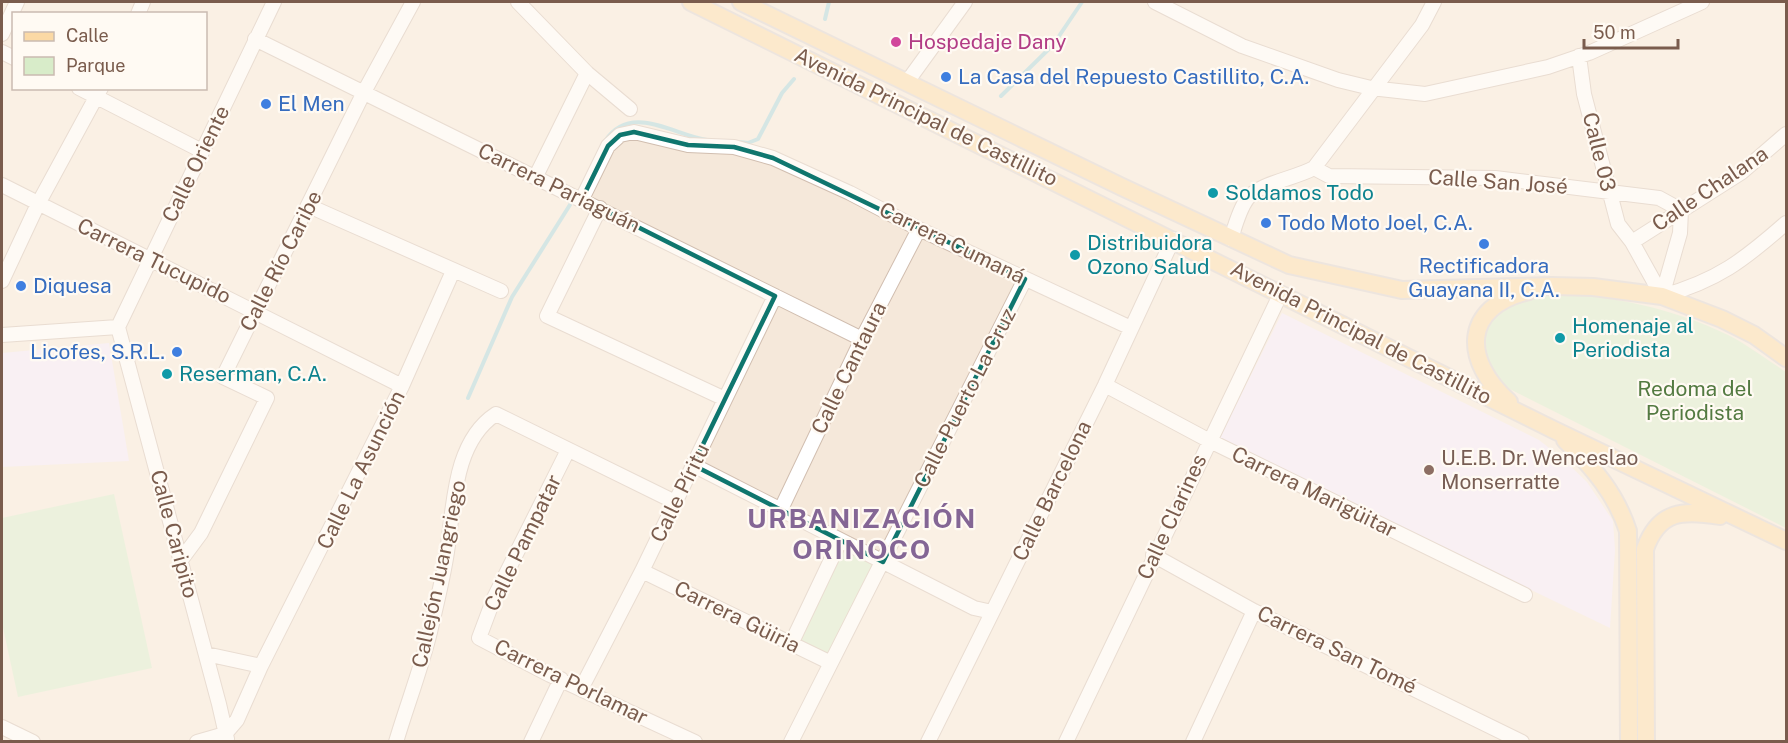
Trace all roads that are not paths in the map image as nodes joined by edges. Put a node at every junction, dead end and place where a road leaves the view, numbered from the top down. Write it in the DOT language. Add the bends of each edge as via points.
graph roads {
  1 [pos="274,2"];
  2 [pos="413,2"];
  3 [pos="518,2"];
  4 [pos="691,2"];
  5 [pos="741,2"];
  6 [pos="965,2"];
  7 [pos="1155,2"];
  8 [pos="1434,2"];
  9 [pos="1702,2"];
  10 [pos="12,13"];
  11 [pos="2,34"];
  12 [pos="255,39"];
  13 [pos="1579,56"];
  14 [pos="587,73"];
  15 [pos="907,82"];
  16 [pos="1371,88"];
  17 [pos="364,92"];
  18 [pos="99,93"];
  19 [pos="630,109"];
  20 [pos="1786,134"];
  21 [pos="202,151"];
  22 [pos="1314,168"];
  23 [pos="536,176"];
  24 [pos="2,185"];
  25 [pos="1609,190"];
  26 [pos="577,196"];
  27 [pos="38,204"];
  28 [pos="309,206"];
  29 [pos="600,208"];
  30 [pos="1681,210"];
  31 [pos="1786,223"];
  32 [pos="919,229"];
  33 [pos="1173,239"];
  34 [pos="1231,239"];
  35 [pos="1632,242"];
  36 [pos="150,259"];
  37 [pos="453,271"];
  38 [pos="1025,279"];
  39 [pos="2,281"];
  40 [pos="1552,286"];
  41 [pos="501,291"];
  42 [pos="1281,293"];
  43 [pos="775,296"];
  44 [pos="1662,296"];
  45 [pos="255,311"];
  46 [pos="118,327"];
  47 [pos="1131,328"];
  48 [pos="2,334"];
  49 [pos="862,339"];
  50 [pos="1786,358"];
  51 [pos="1105,385"];
  52 [pos="402,386"];
  53 [pos="725,399"];
  54 [pos="1554,430"];
  55 [pos="1208,440"];
  56 [pos="568,450"];
  57 [pos="693,465"];
  58 [pos="675,502"];
  59 [pos="781,509"];
  60 [pos="1741,519"];
  61 [pos="1786,533"];
  62 [pos="840,541"];
  63 [pos="1786,541"];
  64 [pos="1153,555"];
  65 [pos="181,560"];
  66 [pos="883,562"];
  67 [pos="642,571"];
  68 [pos="1526,595"];
  69 [pos="1254,611"];
  70 [pos="992,612"];
  71 [pos="479,638"];
  72 [pos="791,644"];
  73 [pos="206,654"];
  74 [pos="831,663"];
  75 [pos="261,666"];
  76 [pos="561,679"];
  77 [pos="581,688"];
  78 [pos="2,727"];
  79 [pos="226,738"];
  80 [pos="33,741"];
  81 [pos="197,741"];
  82 [pos="396,741"];
  83 [pos="531,741"];
  84 [pos="695,741"];
  85 [pos="791,741"];
  86 [pos="928,741"];
  87 [pos="1066,741"];
  88 [pos="1193,741"];
  89 [pos="1522,741"];
  90 [pos="1629,741"];
  91 [pos="1646,741"];
  1 -- 12 [label="street, Calle Oriente"];
  2 -- 17 [label="street, Calle Río Caribe"];
  3 -- 14 [label="street"];
  4 -- 33 [label="main road, Avenida Principal de Castillito"];
  5 -- 15 [label="main road, Avenida Principal de Castillito"];
  6 -- 15 [label="street"];
  7 -- 16 [label="street" via="1242,46"];
  8 -- 16 [label="street" via="1422,25"];
  9 -- 13 [label="street"];
  10 -- 11 [label="street"];
  12 -- 17 [label="street, Carrera Pariaguán"];
  12 -- 21 [label="street, Calle Oriente"];
  13 -- 16 [label="street" via="1548,67 1425,94"];
  13 -- 25 [label="street, Calle 03" via="1584,94"];
  14 -- 19 [label="street"];
  14 -- 23 [label="street"];
  15 -- 34 [label="main road, Avenida Principal de Castillito"];
  16 -- 22 [label="street"];
  17 -- 23 [label="street, Carrera Pariaguán"];
  17 -- 28 [label="street, Calle Río Caribe"];
  18 -- 21 [label="street"];
  18 -- 27 [label="street"];
  20 -- 30 [label="street, Calle Chalana" via="1742,172"];
  21 -- 36 [label="street, Calle Oriente"];
  22 -- 25 [label="street, Calle San José" via="1329,176 1495,178"];
  22 -- 34 [label="street" via="1296,178 1258,188 1246,200"];
  23 -- 26 [label="street, Carrera Pariaguán"];
  24 -- 27 [label="street, Carrera Tucupido"];
  25 -- 30 [label="street, Calle San José" via="1659,198"];
  25 -- 35 [label="street, Calle 03" via="1618,224"];
  26 -- 29 [label="street, Carrera Pariaguán"];
  26 -- 32 [label="street, Carrera Cumaná" via="608,146 620,135 634,132 688,145 734,147 773,158"];
  27 -- 36 [label="street, Carrera Tucupido"];
  27 -- 39 [label="street"];
  28 -- 37 [label="street"];
  28 -- 45 [label="street, Calle Río Caribe"];
  29 -- 43 [label="street, Carrera Pariaguán"];
  29 -- 53 [label="street" via="547,316"];
  30 -- 35 [label="street, Calle Chalana"];
  30 -- 44 [label="street" via="1677,244"];
  31 -- 44 [label="street" via="1746,258 1710,280"];
  32 -- 38 [label="street, Carrera Cumaná"];
  32 -- 49 [label="street, Calle Cantaura"];
  33 -- 42 [label="main road, Avenida Principal de Castillito"];
  33 -- 47 [label="street, Calle Barcelona"];
  34 -- 40 [label="main road, Avenida Principal de Castillito" via="1289,265 1402,290"];
  35 -- 44 [label="street, Calle 03"];
  36 -- 45 [label="street, Carrera Tucupido"];
  36 -- 46 [label="street, Calle Oriente"];
  37 -- 41 [label="street"];
  37 -- 52 [label="street, Calle La Asunción"];
  38 -- 47 [label="street, Carrera Cumaná"];
  38 -- 66 [label="street, Calle Puerto La Cruz"];
  40 -- 44 [label="main road, Avenida Principal de Castillito"];
  40 -- 54 [label="main road" via="1498,303 1477,329 1475,342 1484,376 1497,392"];
  42 -- 54 [label="main road, Avenida Principal de Castillito"];
  42 -- 55 [label="street, Calle Clarines"];
  43 -- 49 [label="street, Carrera Pariaguán"];
  43 -- 53 [label="street, Calle Píritu"];
  44 -- 50 [label="main road, Avenida Principal de Castillito" via="1754,335"];
  45 -- 52 [label="street, Carrera Tucupido"];
  45 -- 65 [label="street, Calle Río Caribe" via="223,377 267,398 201,533"];
  46 -- 48 [label="street"];
  46 -- 65 [label="street, Calle Caripito"];
  47 -- 51 [label="street, Calle Barcelona"];
  49 -- 59 [label="street, Calle Cantaura"];
  51 -- 55 [label="street, Carrera Marigüitar"];
  51 -- 70 [label="street, Calle Barcelona"];
  52 -- 75 [label="street, Calle La Asunción"];
  53 -- 57 [label="street, Calle Píritu"];
  54 -- 60 [label="main road, Avenida Principal de Castillito"];
  54 -- 90 [label="main road" via="1603,481 1619,505 1628,531"];
  55 -- 64 [label="street, Calle Clarines"];
  55 -- 68 [label="street, Carrera Marigüitar"];
  56 -- 58 [label="street"];
  56 -- 71 [label="street, Calle Pampatar" via="494,598"];
  56 -- 82 [label="street, Callejón Juangriego" via="496,414 486,421 468,449 454,490 447,553 430,634"];
  57 -- 58 [label="street, Calle Píritu"];
  57 -- 59 [label="street"];
  58 -- 67 [label="street, Calle Píritu"];
  59 -- 62 [label="street"];
  60 -- 61 [label="main road"];
  60 -- 63 [label="main road"];
  60 -- 91 [label="main road" via="1680,513 1652,530 1645,549 1644,573"];
  62 -- 66 [label="street"];
  62 -- 72 [label="street"];
  64 -- 69 [label="street, Carrera San Tomé"];
  64 -- 87 [label="street, Calle Clarines"];
  65 -- 73 [label="street, Calle Caripito"];
  66 -- 70 [label="street" via="974,608"];
  66 -- 74 [label="street, Calle Puerto La Cruz"];
  67 -- 72 [label="street, Carrera Güiria"];
  67 -- 77 [label="street, Calle Píritu"];
  69 -- 88 [label="street"];
  69 -- 89 [label="street, Carrera San Tomé"];
  70 -- 86 [label="street, Calle Barcelona"];
  71 -- 76 [label="street, Carrera Porlamar"];
  72 -- 74 [label="street, Carrera Güiria"];
  73 -- 75 [label="street"];
  73 -- 79 [label="street, Calle Caripito"];
  74 -- 85 [label="street, Calle Puerto La Cruz"];
  75 -- 79 [label="street, Calle La Asunción"];
  76 -- 77 [label="street, Carrera Porlamar"];
  76 -- 83 [label="street"];
  77 -- 84 [label="street, Carrera Porlamar"];
  78 -- 80 [label="street"];
  79 -- 81 [label="street"];
}
